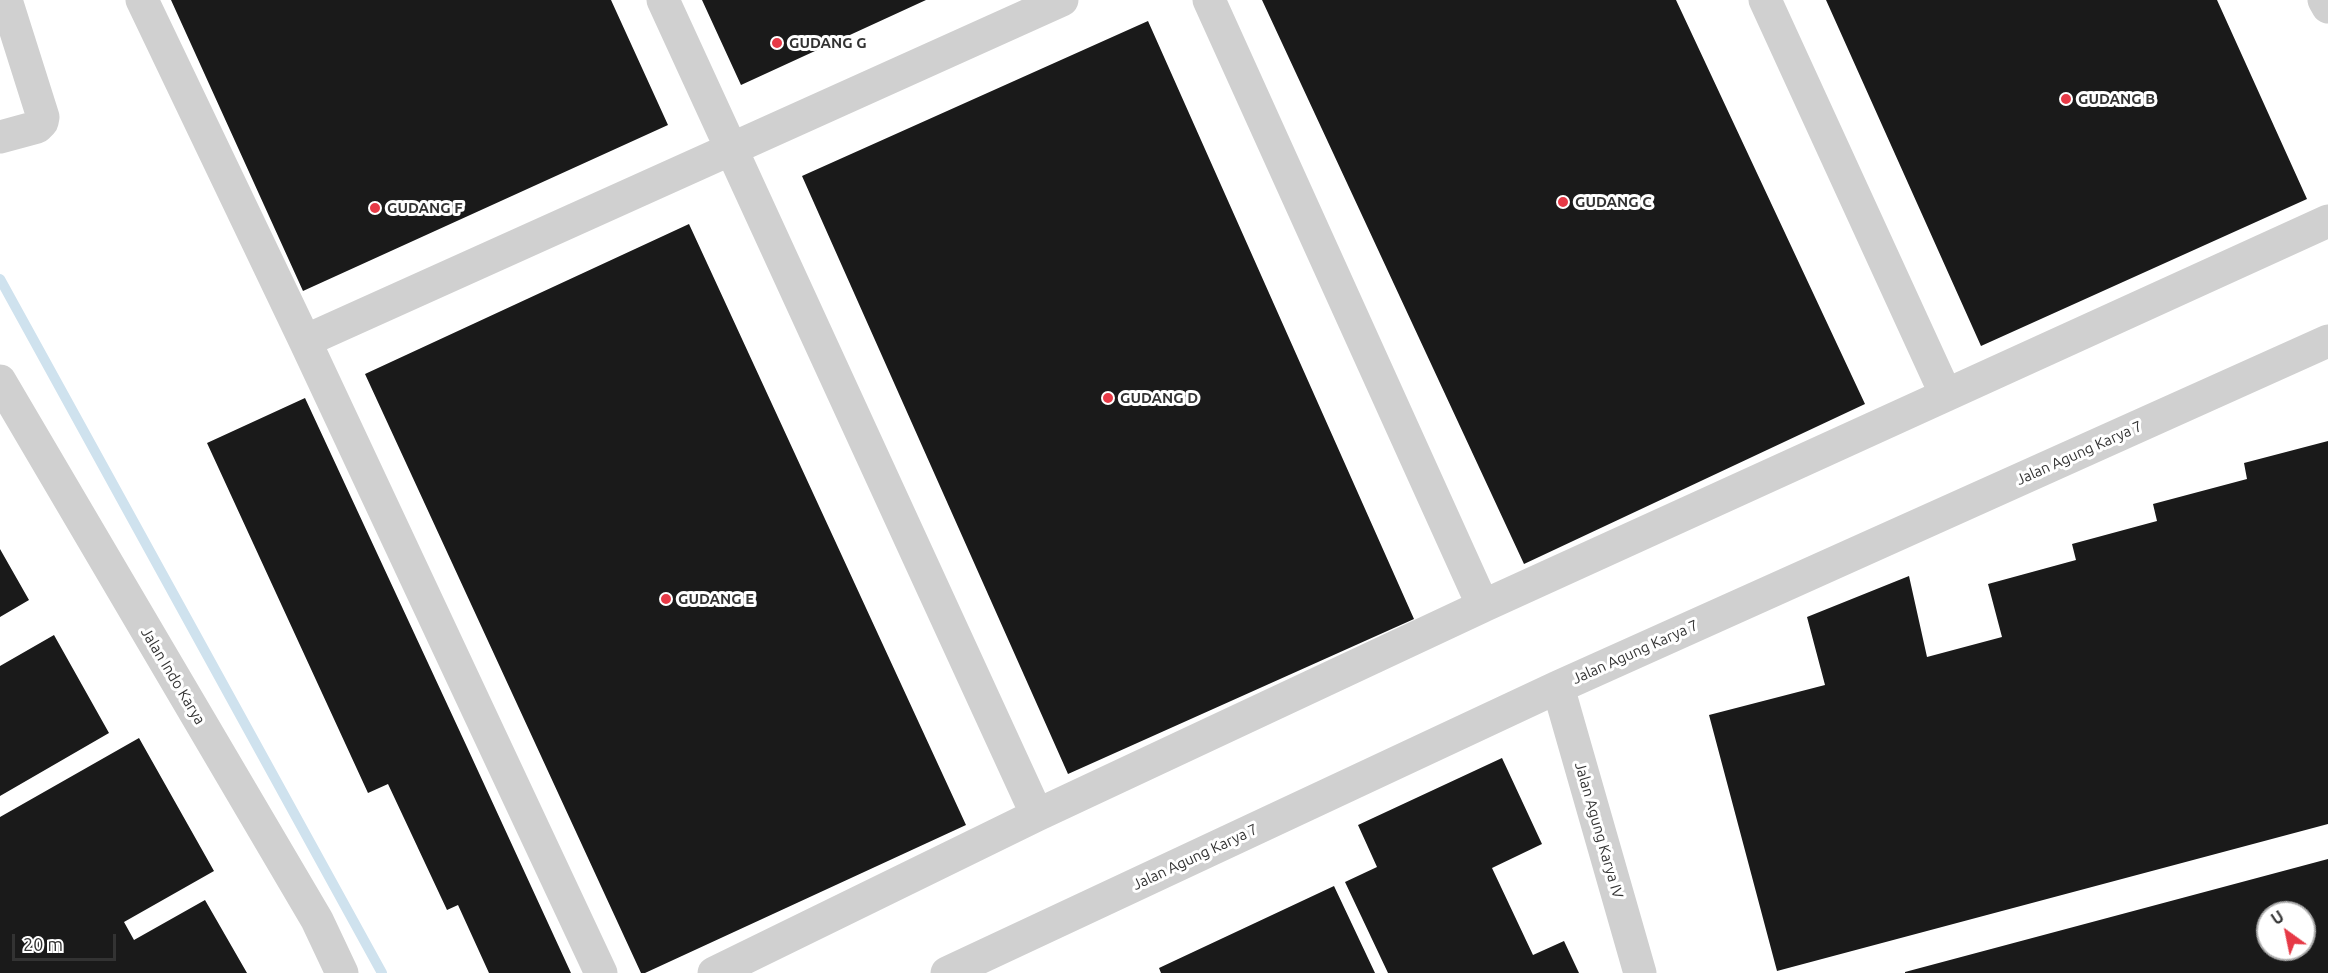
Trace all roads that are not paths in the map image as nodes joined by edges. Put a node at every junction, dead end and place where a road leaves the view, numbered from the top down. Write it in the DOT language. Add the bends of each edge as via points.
graph roads {
  1 [pos="6,0"];
  2 [pos="142,0"];
  3 [pos="663,0"];
  4 [pos="1062,0"];
  5 [pos="1209,0"];
  6 [pos="1766,0"];
  7 [pos="2325,0"];
  8 [pos="2328,7"];
  9 [pos="0,137"];
  10 [pos="730,149"];
  11 [pos="2328,221"];
  12 [pos="2328,340"];
  13 [pos="305,341"];
  14 [pos="0,381"];
  15 [pos="1946,395"];
  16 [pos="1483,606"];
  17 [pos="1558,687"];
  18 [pos="1037,815"];
  19 [pos="342,973"];
  20 [pos="601,973"];
  21 [pos="714,973"];
  22 [pos="947,973"];
  23 [pos="1640,973"];
  1 -- 9 [label="street" via="43,117 37,127"];
  2 -- 13 [label="street"];
  3 -- 10 [label="street"];
  4 -- 10 [label="street"];
  5 -- 16 [label="street"];
  6 -- 15 [label="street"];
  7 -- 8 [label="street"];
  10 -- 13 [label="street"];
  10 -- 18 [label="street"];
  11 -- 15 [label="street"];
  12 -- 17 [label="street, Jalan Agung Karya 7"];
  13 -- 20 [label="street"];
  14 -- 19 [label="street, Jalan Indo Karya" via="317,920"];
  15 -- 16 [label="street"];
  16 -- 18 [label="street"];
  17 -- 22 [label="street, Jalan Agung Karya 7"];
  17 -- 23 [label="street, Jalan Agung Karya IV"];
  18 -- 21 [label="street"];
}
